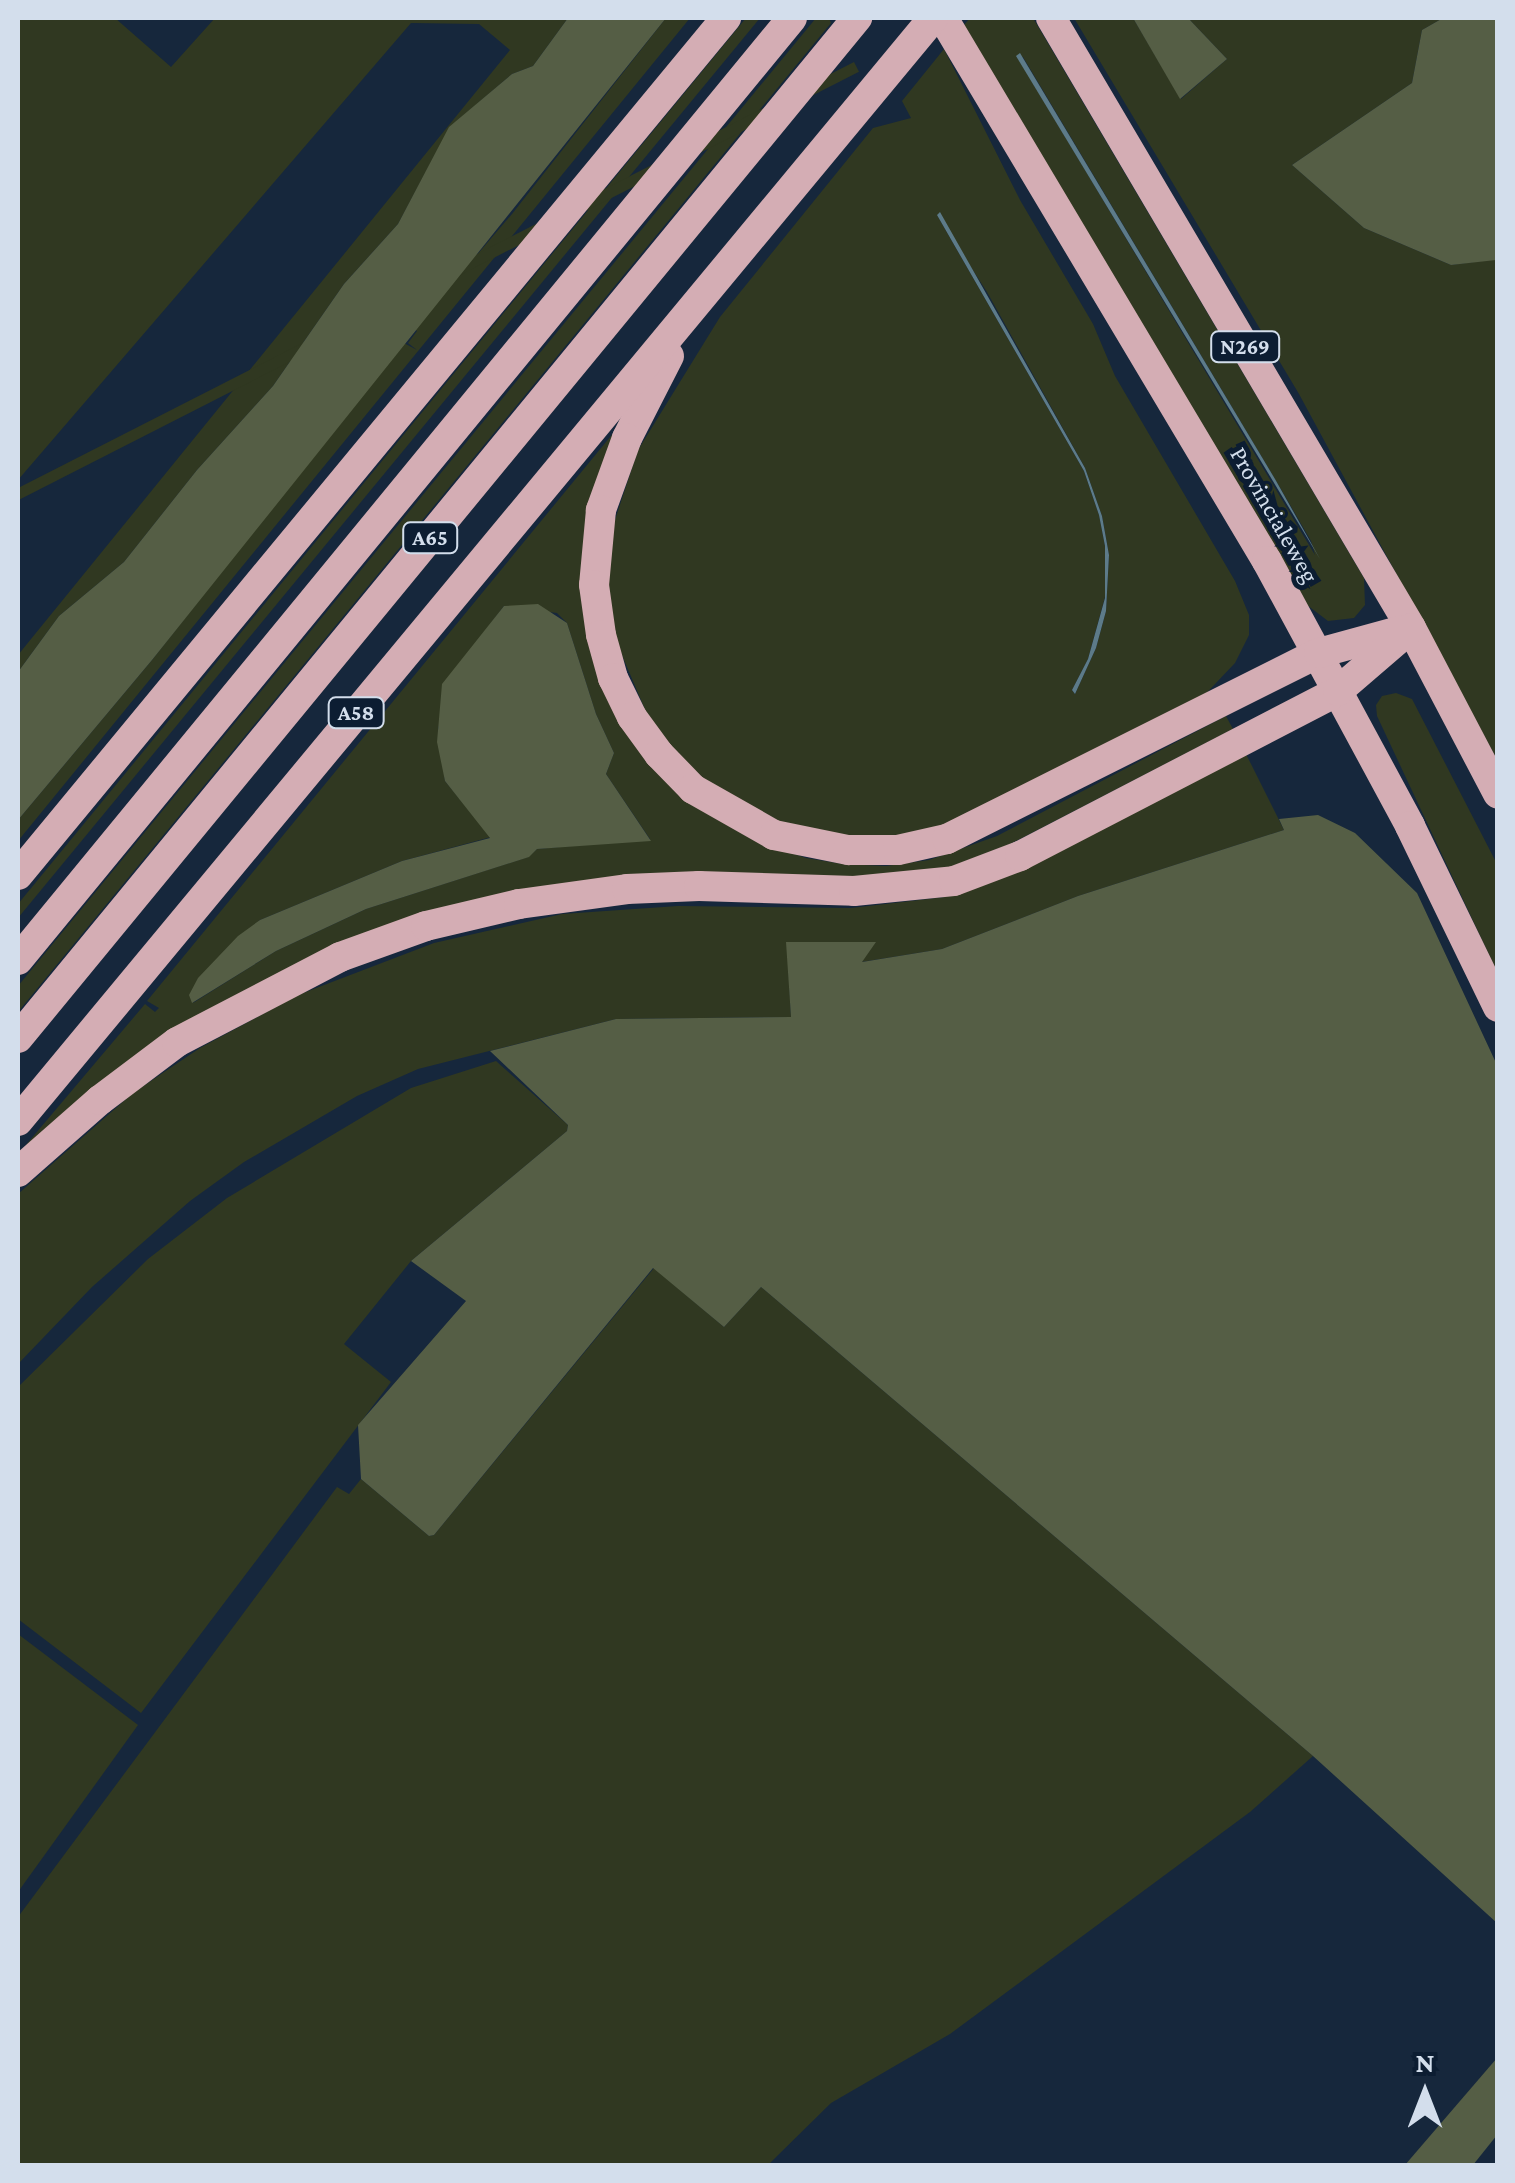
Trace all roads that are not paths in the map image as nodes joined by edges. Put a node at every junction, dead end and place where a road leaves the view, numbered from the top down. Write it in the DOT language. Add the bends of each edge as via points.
graph roads {
  1 [pos="726,18"];
  2 [pos="792,18"];
  3 [pos="933,18"];
  4 [pos="943,18"];
  5 [pos="1051,18"];
  6 [pos="849,27"];
  7 [pos="695,306"];
  8 [pos="1410,628"];
  9 [pos="1318,654"];
  10 [pos="1338,691"];
  11 [pos="1498,794"];
  12 [pos="18,875"];
  13 [pos="18,960"];
  14 [pos="1498,1007"];
  15 [pos="18,1038"];
  16 [pos="18,1121"];
  17 [pos="18,1172"];
  1 -- 12 [label="highway"];
  2 -- 13 [label="highway, A65"];
  3 -- 7 [label="highway, A58"];
  4 -- 9 [label="highway, Provincialeweg"];
  5 -- 8 [label="highway, N269"];
  6 -- 15 [label="highway, A65"];
  7 -- 9 [label="highway, A58" via="627,438 602,510 594,585 609,663 632,717 693,789 733,815 774,836 831,848 898,850 948,840"];
  7 -- 16 [label="highway, A58"];
  8 -- 9 [label="highway, A58"];
  8 -- 10 [label="highway"];
  8 -- 11 [label="highway, N269"];
  9 -- 10 [label="highway, Provincialeweg"];
  10 -- 14 [label="highway, Provincialeweg"];
  10 -- 17 [label="highway" via="1020,856 954,880 854,891 627,890 519,904 426,926 340,957 178,1042"];
}
